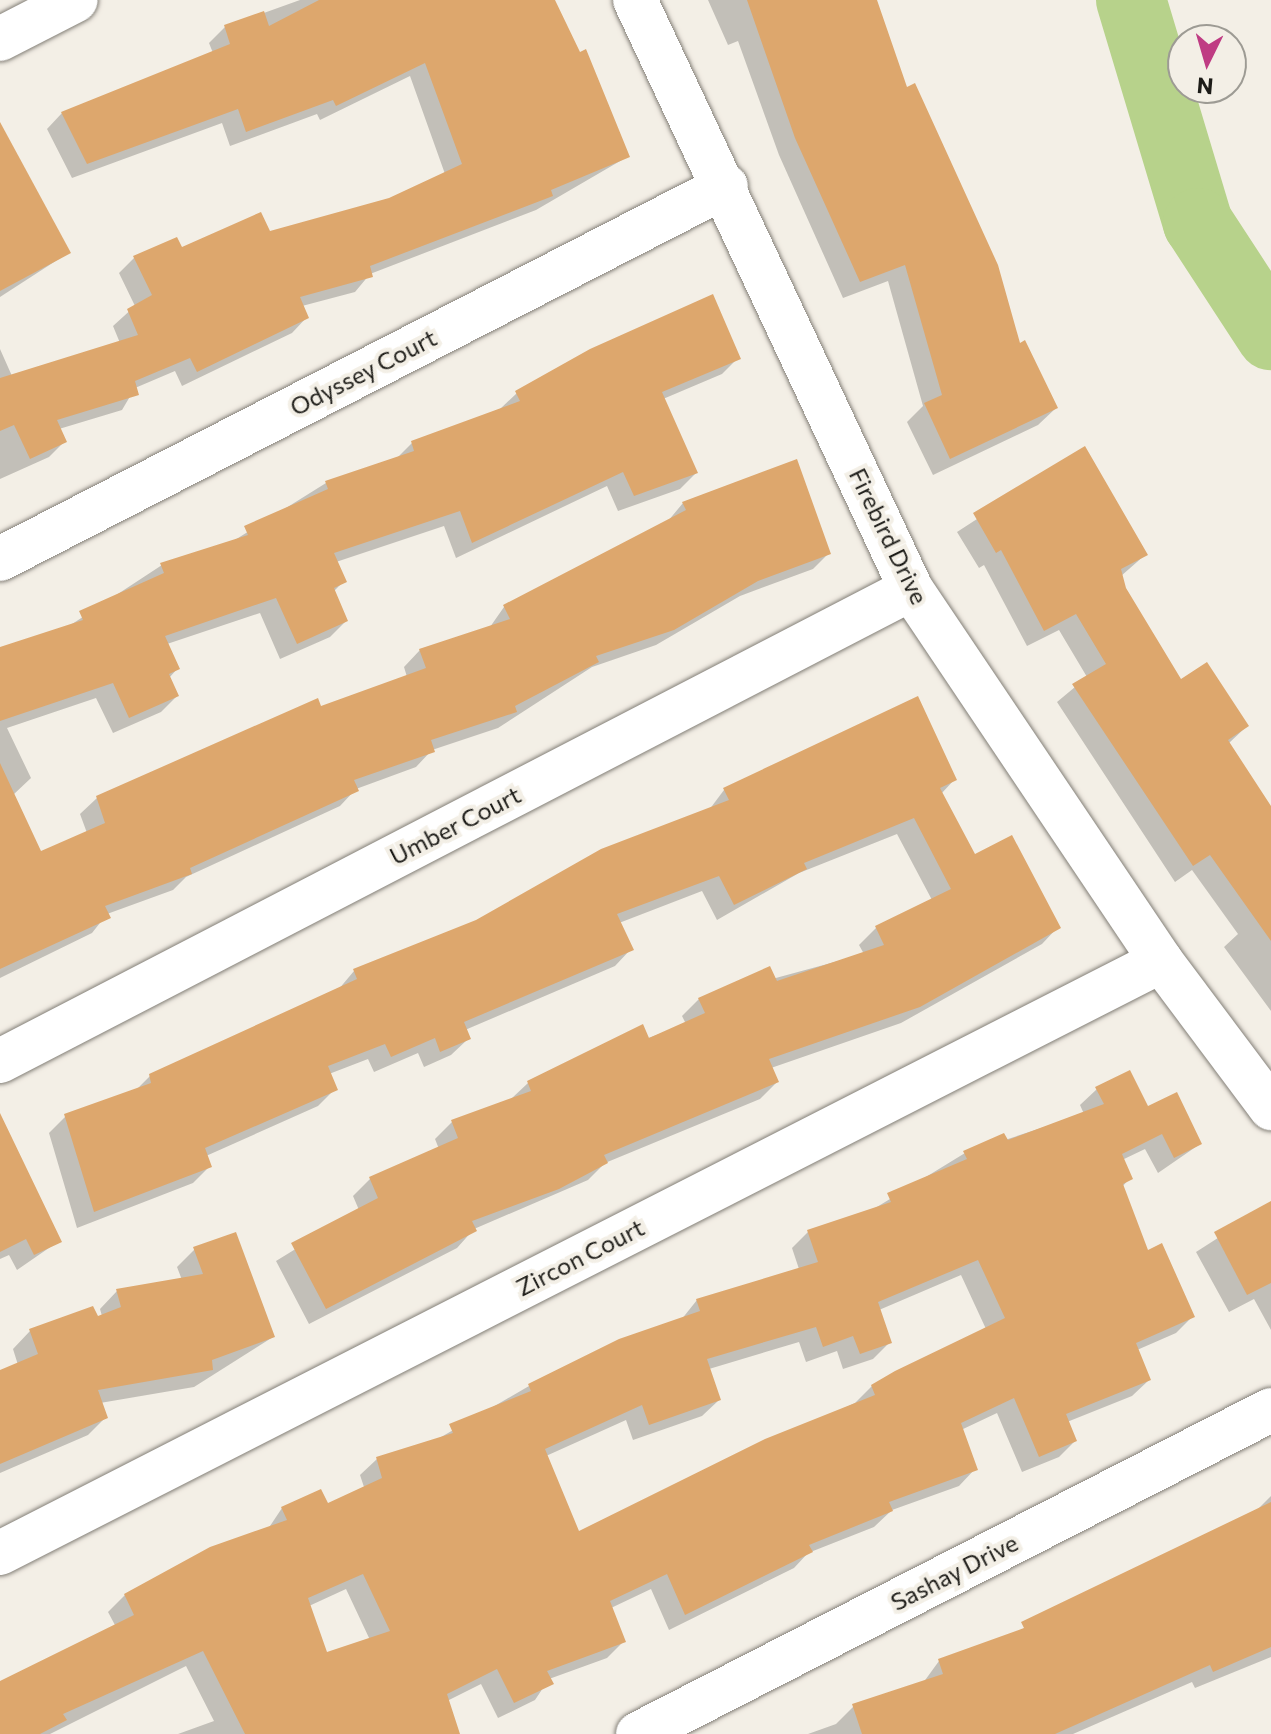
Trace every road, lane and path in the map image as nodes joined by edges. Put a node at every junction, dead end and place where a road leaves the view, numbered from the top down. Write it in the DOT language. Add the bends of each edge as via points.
graph roads {
  1 [pos="76,0"];
  2 [pos="635,0"];
  3 [pos="0,39"];
  4 [pos="726,186"];
  5 [pos="0,559"];
  6 [pos="911,589"];
  7 [pos="1161,961"];
  8 [pos="0,1061"];
  9 [pos="1271,1108"];
  10 [pos="1271,1410"];
  11 [pos="0,1553"];
  12 [pos="638,1734"];
  1 -- 3 [label="street"];
  2 -- 4 [label="street, Firebird Drive"];
  4 -- 5 [label="street, Odyssey Court"];
  4 -- 6 [label="street, Firebird Drive"];
  6 -- 7 [label="street, Firebird Drive"];
  6 -- 8 [label="street, Umber Court"];
  7 -- 9 [label="street, Firebird Drive"];
  7 -- 11 [label="street, Zircon Court"];
  10 -- 12 [label="street, Sashay Drive"];
}
